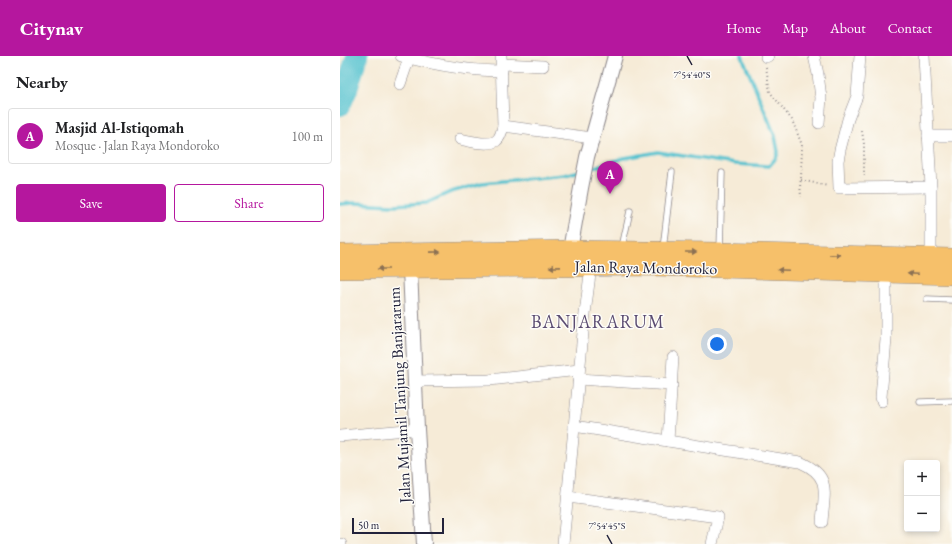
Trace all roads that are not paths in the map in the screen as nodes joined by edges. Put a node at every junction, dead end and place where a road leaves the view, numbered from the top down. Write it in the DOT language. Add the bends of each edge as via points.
graph roads {
  1 [pos="615,56"];
  2 [pos="814,56"];
  3 [pos="860,56"];
  4 [pos="924,56"];
  5 [pos="405,57"];
  6 [pos="502,64"];
  7 [pos="543,66"];
  8 [pos="400,84"];
  9 [pos="819,123"];
  10 [pos="503,126"];
  11 [pos="928,136"];
  12 [pos="952,136"];
  13 [pos="592,138"];
  14 [pos="460,139"];
  15 [pos="672,172"];
  16 [pos="722,173"];
  17 [pos="932,187"];
  18 [pos="630,211"];
  19 [pos="570,250"];
  20 [pos="621,251"];
  21 [pos="662,252"];
  22 [pos="720,252"];
  23 [pos="340,254"];
  24 [pos="931,257"];
  25 [pos="952,258"];
  26 [pos="591,266"];
  27 [pos="410,268"];
  28 [pos="340,269"];
  29 [pos="886,273"];
  30 [pos="952,276"];
  31 [pos="927,300"];
  32 [pos="952,300"];
  33 [pos="673,357"];
  34 [pos="579,374"];
  35 [pos="415,381"];
  36 [pos="672,385"];
  37 [pos="882,401"];
  38 [pos="952,401"];
  39 [pos="920,402"];
  40 [pos="574,426"];
  41 [pos="417,429"];
  42 [pos="340,436"];
  43 [pos="668,441"];
  44 [pos="568,497"];
  45 [pos="822,522"];
  46 [pos="424,544"];
  47 [pos="563,544"];
  48 [pos="712,544"];
  1 -- 13 [label="street"];
  2 -- 9 [label="street" via="821,98"];
  3 -- 17 [label="street" via="857,96 848,119 838,160 839,188"];
  4 -- 11 [label="street"];
  5 -- 6 [label="street" via="459,69"];
  5 -- 8 [label="street"];
  6 -- 7 [label="street"];
  6 -- 10 [label="street"];
  10 -- 13 [label="street"];
  10 -- 14 [label="street" via="499,138 493,142"];
  11 -- 12 [label="street"];
  11 -- 17 [label="street"];
  13 -- 19 [label="street"];
  15 -- 21 [label="lane"];
  16 -- 22 [label="lane"];
  17 -- 24 [label="street"];
  18 -- 20 [label="lane"];
  19 -- 20 [label="highway, Jalan Raya Mondoroko"];
  23 -- 19 [label="highway, Jalan Raya Mondoroko, one-way"];
  20 -- 21 [label="highway, Jalan Raya Mondoroko"];
  21 -- 22 [label="highway, Jalan Raya Mondoroko, one-way"];
  22 -- 24 [label="highway, Jalan Raya Mondoroko, one-way"];
  24 -- 25 [label="highway, Jalan Raya Mondoroko"];
  26 -- 27 [label="highway, Jalan Raya Mondoroko, one-way"];
  29 -- 26 [label="highway, Jalan Raya Mondoroko, one-way"];
  26 -- 34 [label="street"];
  27 -- 28 [label="highway, Jalan Raya Mondoroko, one-way"];
  27 -- 35 [label="street, Jalan Mujamil Tanjung Banjararum"];
  30 -- 29 [label="highway, Jalan Raya Mondoroko, one-way"];
  29 -- 37 [label="street" via="886,339"];
  31 -- 32 [label="lane"];
  33 -- 36 [label="street"];
  34 -- 35 [label="street" via="489,380"];
  34 -- 36 [label="street"];
  34 -- 40 [label="street"];
  35 -- 41 [label="street, Jalan Mujamil Tanjung Banjararum"];
  36 -- 43 [label="street"];
  38 -- 39 [label="lane"];
  40 -- 43 [label="street"];
  40 -- 44 [label="street"];
  41 -- 42 [label="street"];
  41 -- 46 [label="street, Jalan Mujamil Tanjung Banjararum"];
  43 -- 45 [label="street" via="790,459 808,466 817,471 822,478"];
  44 -- 47 [label="street"];
  44 -- 48 [label="street" via="722,517"];
}
